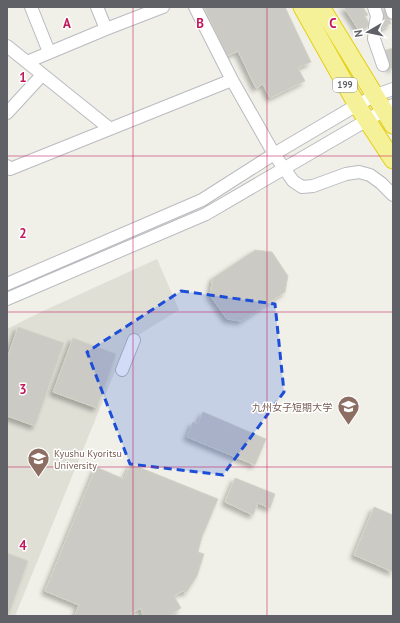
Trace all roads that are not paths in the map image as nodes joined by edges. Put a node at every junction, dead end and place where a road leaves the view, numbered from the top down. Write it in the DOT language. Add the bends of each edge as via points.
graph roads {
  1 [pos="31,7"];
  2 [pos="97,7"];
  3 [pos="163,7"];
  4 [pos="195,7"];
  5 [pos="302,7"];
  6 [pos="321,7"];
  7 [pos="374,7"];
  8 [pos="391,7"];
  9 [pos="393,13"];
  10 [pos="106,29"];
  11 [pos="7,46"];
  12 [pos="49,52"];
  13 [pos="27,62"];
  14 [pos="383,65"];
  15 [pos="42,75"];
  16 [pos="232,80"];
  17 [pos="393,89"];
  18 [pos="376,95"];
  19 [pos="356,105"];
  20 [pos="389,108"];
  21 [pos="7,113"];
  22 [pos="367,121"];
  23 [pos="393,125"];
  24 [pos="109,128"];
  25 [pos="274,154"];
  26 [pos="393,160"];
  27 [pos="8,169"];
  28 [pos="284,169"];
  29 [pos="393,196"];
  30 [pos="7,284"];
  31 [pos="7,299"];
  32 [pos="134,340"];
  33 [pos="122,370"];
  1 -- 12 [label="street"];
  2 -- 10 [label="street"];
  3 -- 10 [label="street"];
  4 -- 16 [label="street"];
  5 -- 19 [label="highway, 199"];
  6 -- 18 [label="highway, 199"];
  7 -- 14 [label="street" via="377,16 374,39"];
  8 -- 9 [label="street"];
  10 -- 12 [label="street"];
  11 -- 13 [label="street"];
  12 -- 13 [label="street"];
  13 -- 15 [label="street"];
  15 -- 21 [label="street"];
  15 -- 24 [label="street"];
  16 -- 24 [label="street"];
  16 -- 25 [label="street"];
  17 -- 18 [label="street"];
  18 -- 19 [label="street"];
  18 -- 20 [label="highway, 199"];
  19 -- 22 [label="highway, 199"];
  19 -- 25 [label="street"];
  20 -- 22 [label="street"];
  20 -- 23 [label="highway, 199"];
  22 -- 26 [label="highway, 199"];
  22 -- 28 [label="street"];
  24 -- 27 [label="street"];
  25 -- 28 [label="street"];
  25 -- 30 [label="street" via="202,200"];
  28 -- 29 [label="street" via="293,182 302,186 313,186 359,172 370,175"];
  28 -- 31 [label="street" via="206,214"];
  32 -- 33 [label="street"];
}
